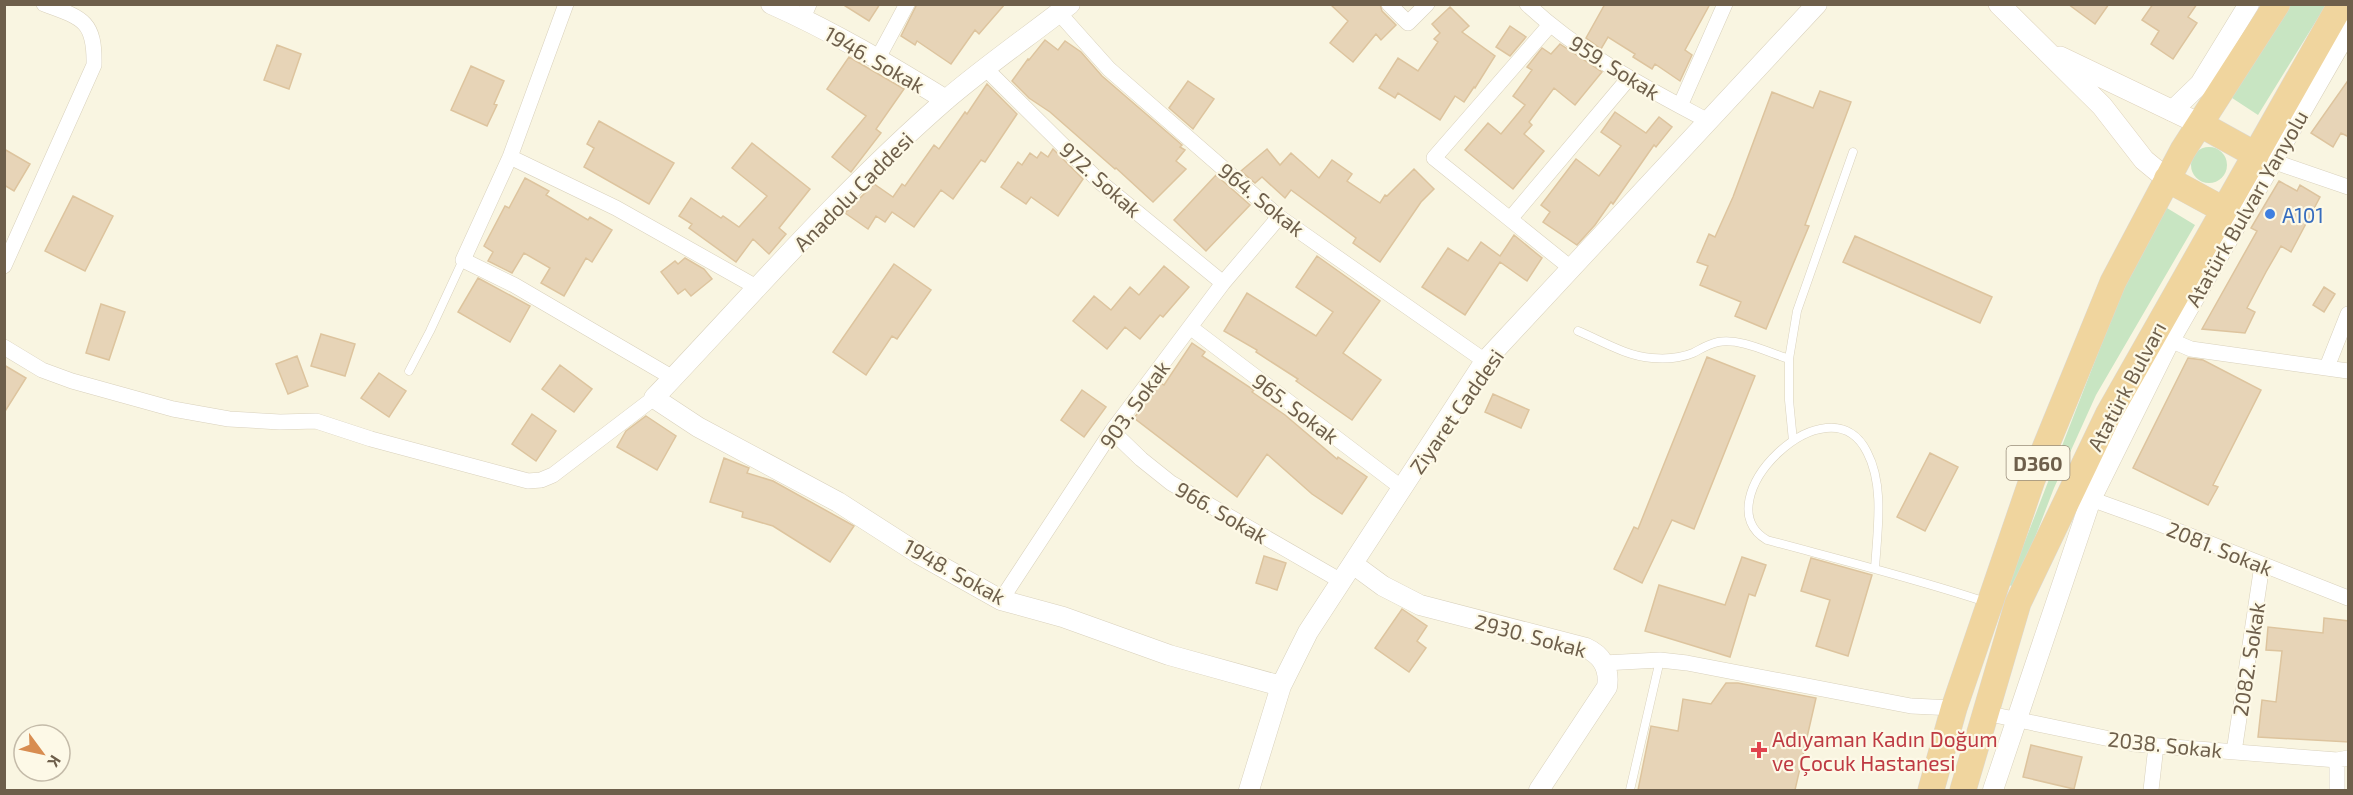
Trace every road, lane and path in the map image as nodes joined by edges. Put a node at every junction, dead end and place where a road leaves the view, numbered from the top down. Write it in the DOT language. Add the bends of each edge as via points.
graph roads {
  1 [pos="44,4"];
  2 [pos="566,4"];
  3 [pos="771,4"];
  4 [pos="907,4"];
  5 [pos="1389,4"];
  6 [pos="1427,4"];
  7 [pos="1527,4"];
  8 [pos="1725,4"];
  9 [pos="1817,4"];
  10 [pos="1999,4"];
  11 [pos="2341,4"];
  12 [pos="2263,7"];
  13 [pos="1064,9"];
  14 [pos="806,11"];
  15 [pos="1550,26"];
  16 [pos="2349,30"];
  17 [pos="2042,48"];
  18 [pos="878,58"];
  19 [pos="985,68"];
  20 [pos="1629,78"];
  21 [pos="946,100"];
  22 [pos="1680,106"];
  23 [pos="2172,111"];
  24 [pos="1708,122"];
  25 [pos="2200,124"];
  26 [pos="1853,152"];
  27 [pos="510,158"];
  28 [pos="2264,158"];
  29 [pos="2167,179"];
  30 [pos="2349,187"];
  31 [pos="2224,210"];
  32 [pos="1279,217"];
  33 [pos="1510,219"];
  34 [pos="464,260"];
  35 [pos="4,266"];
  36 [pos="1572,269"];
  37 [pos="1223,283"];
  38 [pos="758,288"];
  39 [pos="2349,314"];
  40 [pos="1190,327"];
  41 [pos="1578,331"];
  42 [pos="2170,340"];
  43 [pos="4,347"];
  44 [pos="1789,359"];
  45 [pos="1485,361"];
  46 [pos="2327,367"];
  47 [pos="409,371"];
  48 [pos="2349,371"];
  49 [pos="673,378"];
  50 [pos="654,398"];
  51 [pos="1112,431"];
  52 [pos="1793,441"];
  53 [pos="1402,488"];
  54 [pos="2091,499"];
  55 [pos="1353,564"];
  56 [pos="2262,565"];
  57 [pos="1875,569"];
  58 [pos="1341,581"];
  59 [pos="2349,598"];
  60 [pos="1001,600"];
  61 [pos="1989,603"];
  62 [pos="1660,660"];
  63 [pos="1604,663"];
  64 [pos="1281,686"];
  65 [pos="1954,708"];
  66 [pos="1985,712"];
  67 [pos="2017,721"];
  68 [pos="2156,746"];
  69 [pos="2234,752"];
  70 [pos="2343,759"];
  71 [pos="1249,790"];
  72 [pos="1539,790"];
  73 [pos="1630,790"];
  74 [pos="1930,790"];
  75 [pos="1963,790"];
  76 [pos="1993,790"];
  77 [pos="2151,790"];
  78 [pos="2337,790"];
  1 -- 35 [label="street" via="86,24 95,42 94,65"];
  2 -- 27 [label="street"];
  3 -- 14 [label="street, 1946. Sokak"];
  4 -- 18 [label="street"];
  5 -- 6 [label="street" via="1408,23"];
  7 -- 15 [label="street, 959. Sokak"];
  8 -- 22 [label="street"];
  9 -- 24 [label="street, Ziyaret Caddesi"];
  10 -- 17 [label="main road"];
  11 -- 28 [label="highway, Atatürk Bulvarı / D360"];
  12 -- 23 [label="street" via="2200,84"];
  12 -- 25 [label="highway, D360"];
  13 -- 19 [label="street, Anadolu Caddesi"];
  13 -- 32 [label="street, 964. Sokak" via="1109,69"];
  14 -- 18 [label="street, 1946. Sokak"];
  15 -- 20 [label="street, 959. Sokak"];
  15 -- 33 [label="street" via="1434,158"];
  16 -- 28 [label="street, Atatürk Bulvarı Yanyolu"];
  17 -- 23 [label="main road"];
  17 -- 29 [label="main road" via="2102,106 2144,160"];
  18 -- 21 [label="street, 1946. Sokak"];
  19 -- 21 [label="street, Anadolu Caddesi"];
  19 -- 37 [label="street, 972. Sokak" via="1100,182"];
  20 -- 22 [label="street, 959. Sokak"];
  20 -- 33 [label="street"];
  21 -- 38 [label="street, Anadolu Caddesi" via="849,191"];
  22 -- 24 [label="street, 959. Sokak"];
  23 -- 25 [label="main road"];
  24 -- 36 [label="street, Ziyaret Caddesi"];
  25 -- 28 [label="highway"];
  25 -- 29 [label="highway, D360"];
  26 -- 44 [label="lane" via="1797,311"];
  27 -- 34 [label="street"];
  27 -- 38 [label="street" via="616,208"];
  28 -- 30 [label="street"];
  28 -- 31 [label="highway, Atatürk Bulvarı / D360"];
  28 -- 42 [label="street, Atatürk Bulvarı Yanyolu"];
  29 -- 31 [label="highway"];
  29 -- 61 [label="highway, D360" via="2113,282 2032,480"];
  31 -- 66 [label="highway, Atatürk Bulvarı / D360" via="2108,415 2023,593"];
  32 -- 37 [label="street, 903. Sokak"];
  32 -- 45 [label="street, 964. Sokak"];
  33 -- 36 [label="street"];
  34 -- 47 [label="lane"];
  34 -- 49 [label="street"];
  36 -- 45 [label="street, Ziyaret Caddesi"];
  37 -- 40 [label="street, 903. Sokak"];
  38 -- 49 [label="street, Anadolu Caddesi"];
  39 -- 46 [label="street"];
  40 -- 51 [label="street, 903. Sokak"];
  40 -- 53 [label="street, 965. Sokak"];
  41 -- 44 [label="lane" via="1624,351 1652,358 1680,357 1725,341"];
  42 -- 46 [label="street" via="2191,349"];
  42 -- 54 [label="street, Atatürk Bulvarı Yanyolu"];
  43 -- 50 [label="street" via="42,370 173,409 229,419 316,421 528,481 553,475"];
  44 -- 52 [label="lane"];
  45 -- 53 [label="street, Ziyaret Caddesi"];
  46 -- 48 [label="street"];
  49 -- 50 [label="street, Anadolu Caddesi"];
  50 -- 60 [label="street, 1948. Sokak"];
  51 -- 58 [label="street, 966. Sokak" via="1171,483"];
  51 -- 60 [label="street, 903. Sokak"];
  52 -- 57 [label="lane" via="1827,427 1847,432 1863,445 1872,467 1878,501"];
  52 -- 57 [label="lane" via="1768,464 1749,495 1747,510 1751,524 1767,540"];
  53 -- 55 [label="street, Ziyaret Caddesi"];
  54 -- 56 [label="street, 2081. Sokak"];
  54 -- 67 [label="street, Atatürk Bulvarı Yanyolu"];
  55 -- 58 [label="street, Ziyaret Caddesi"];
  55 -- 63 [label="street, 2930. Sokak" via="1383,586 1420,604 1586,648"];
  56 -- 59 [label="street, 2081. Sokak"];
  56 -- 69 [label="street, 2082. Sokak"];
  57 -- 61 [label="lane"];
  58 -- 64 [label="street, Ziyaret Caddesi" via="1308,632"];
  60 -- 64 [label="street, 1948. Sokak" via="1063,617 1169,655"];
  61 -- 65 [label="highway, D360"];
  62 -- 63 [label="street"];
  62 -- 65 [label="street" via="1911,706"];
  62 -- 73 [label="lane"];
  63 -- 72 [label="street, 2930. Sokak" via="1607,687"];
  64 -- 71 [label="street, Ziyaret Caddesi"];
  65 -- 74 [label="highway, D360"];
  66 -- 67 [label="street, 2038. Sokak"];
  66 -- 75 [label="highway, Atatürk Bulvarı / D360"];
  67 -- 68 [label="street, 2038. Sokak"];
  67 -- 76 [label="street, Atatürk Bulvarı Yanyolu"];
  68 -- 69 [label="street, 2038. Sokak"];
  68 -- 77 [label="street"];
  69 -- 70 [label="street, 2038. Sokak"];
  70 -- 78 [label="street"];
}
